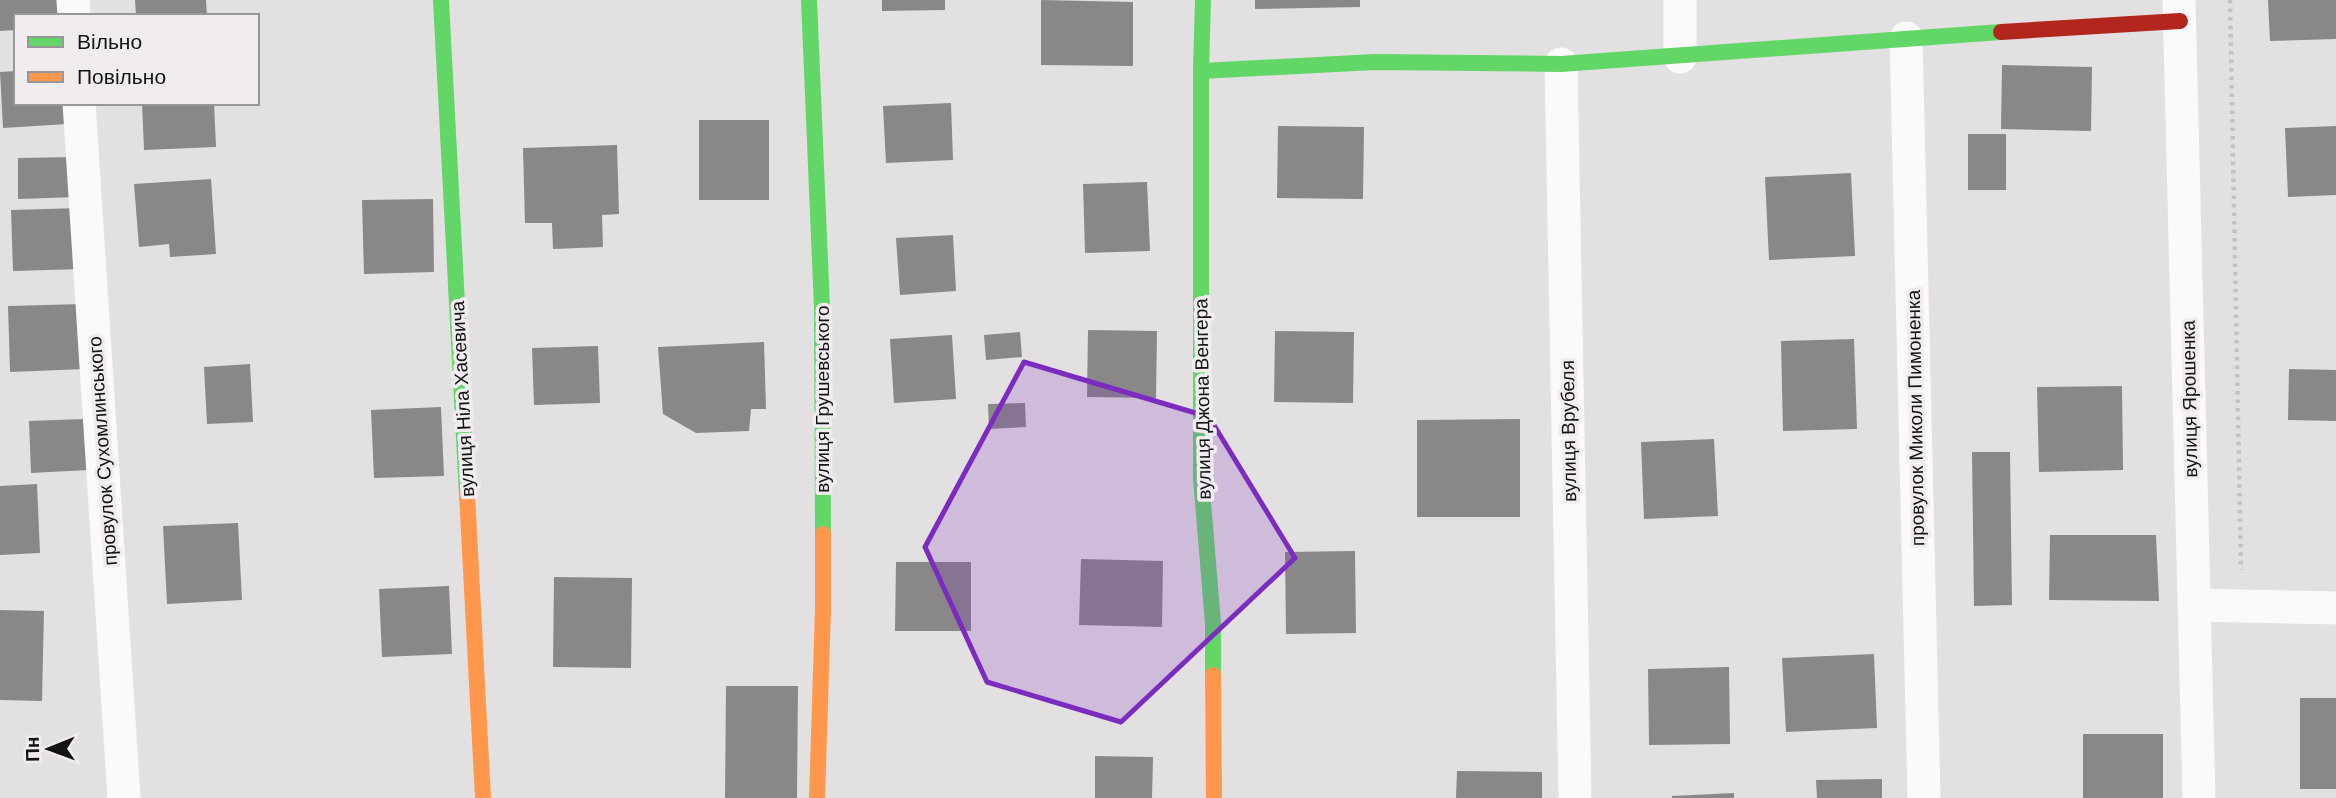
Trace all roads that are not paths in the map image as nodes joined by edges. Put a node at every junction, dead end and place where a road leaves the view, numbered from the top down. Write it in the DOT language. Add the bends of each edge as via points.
graph roads {
  1 [pos="441,0"];
  2 [pos="809,0"];
  3 [pos="1203,0"];
  4 [pos="1680,0"];
  5 [pos="2180,11"];
  6 [pos="1906,38"];
  7 [pos="1680,57"];
  8 [pos="1561,64"];
  9 [pos="1201,71"];
  10 [pos="79,105"];
  11 [pos="2194,605"];
  12 [pos="2336,608"];
  13 [pos="124,798"];
  14 [pos="483,798"];
  15 [pos="817,798"];
  16 [pos="1214,798"];
  17 [pos="1575,798"];
  18 [pos="1924,798"];
  19 [pos="2199,798"];
  1 -- 14 [label="street, вулиця Ніла Хасевича"];
  2 -- 15 [label="street, вулиця Грушевського" via="822,308 823,609"];
  3 -- 9 [label="street, вулиця Джона Венгера"];
  4 -- 7 [label="street"];
  5 -- 6 [label="street"];
  5 -- 11 [label="street, вулиця Ярошенка"];
  6 -- 7 [label="street"];
  6 -- 18 [label="street, провулок Миколи Пимоненка"];
  7 -- 8 [label="street"];
  8 -- 9 [label="street" via="1375,62"];
  8 -- 17 [label="street, вулиця Врубеля"];
  9 -- 16 [label="street, вулиця Джона Венгера" via="1200,478 1213,623"];
  10 -- 13 [label="street, провулок Сухомлинського"];
  11 -- 12 [label="street"];
  11 -- 19 [label="street, вулиця Ярошенка"];
}
